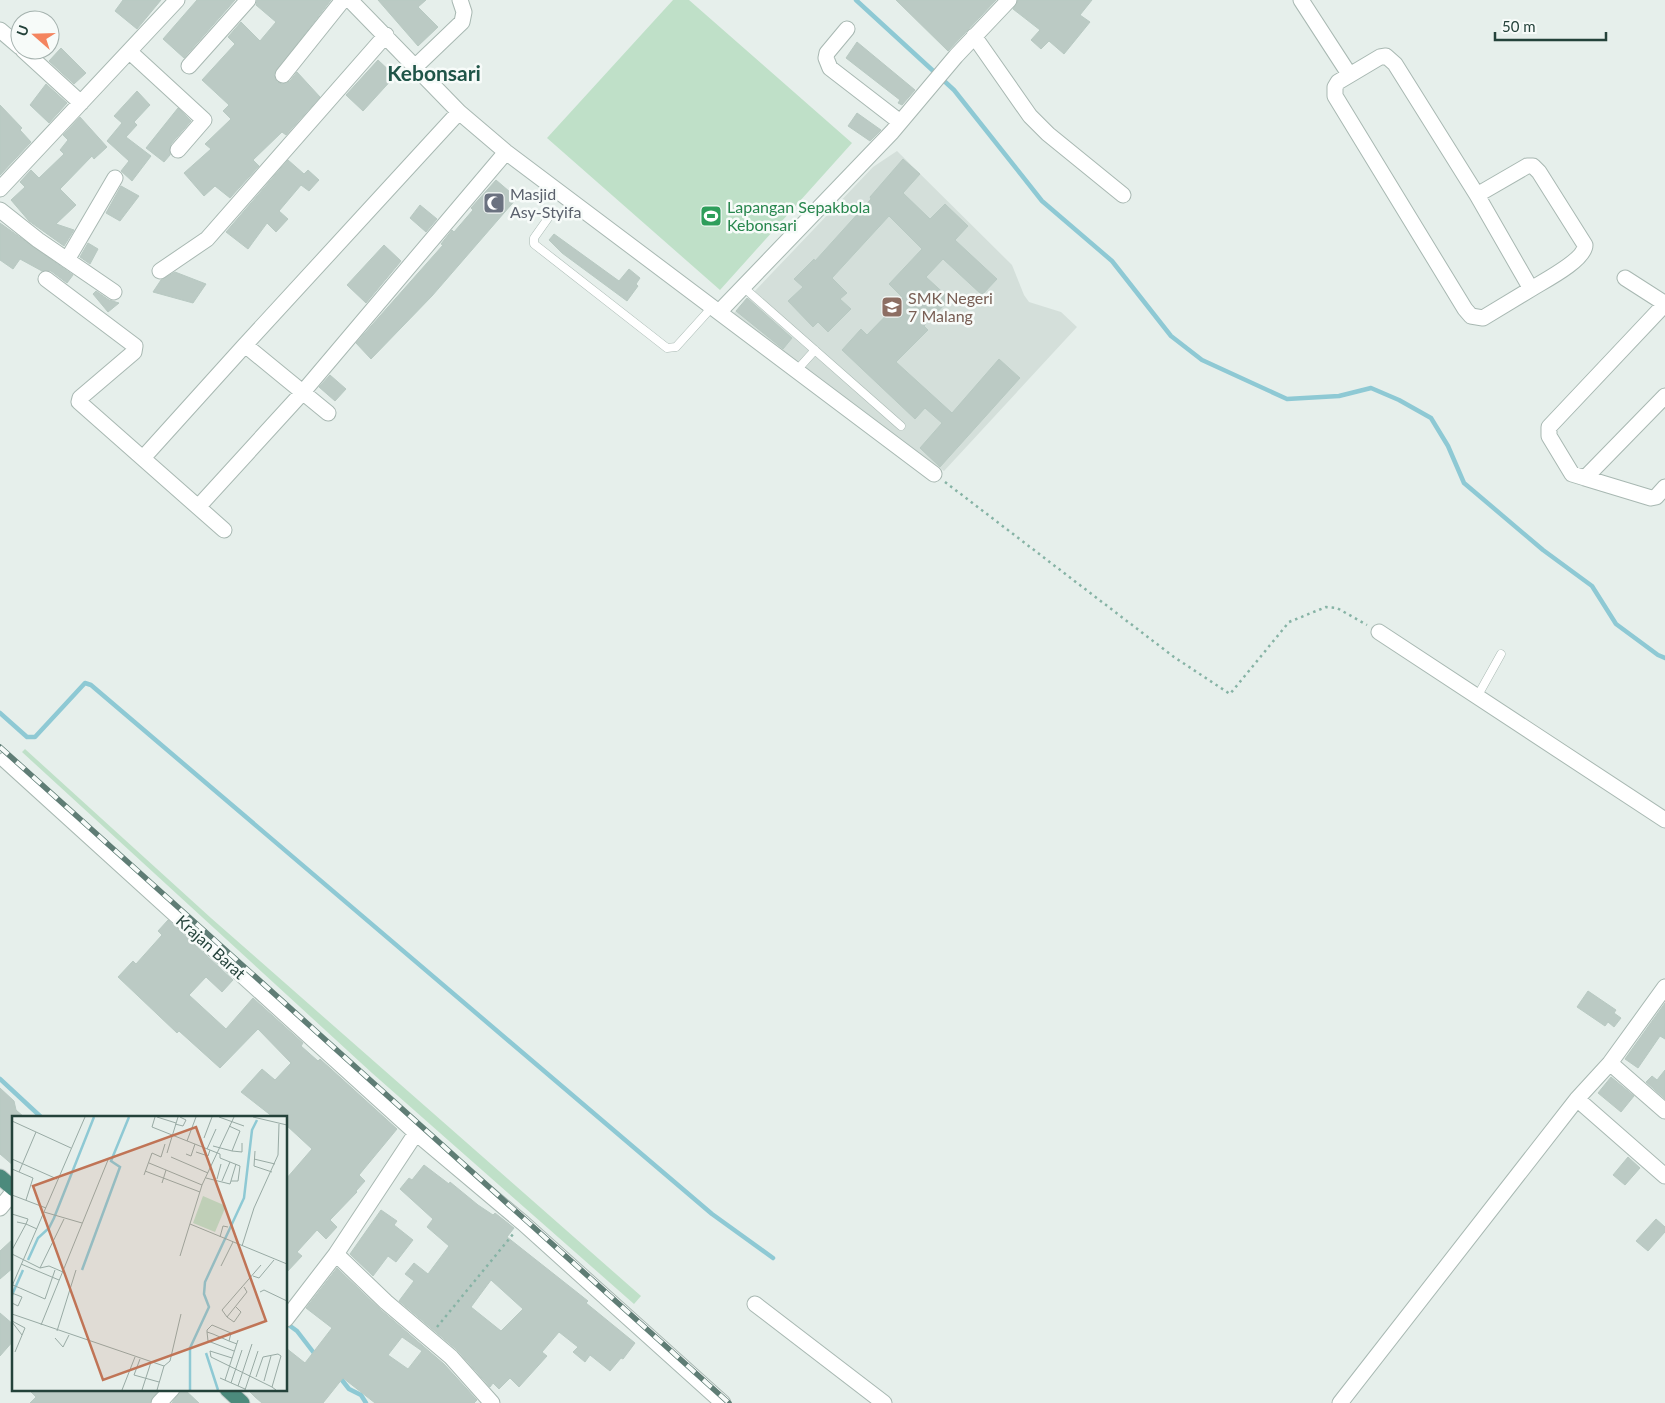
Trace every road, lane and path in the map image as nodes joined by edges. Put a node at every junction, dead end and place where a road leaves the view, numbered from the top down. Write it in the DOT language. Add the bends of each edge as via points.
graph roads {
  1 [pos="177,0"];
  2 [pos="248,0"];
  3 [pos="343,0"];
  4 [pos="350,0"];
  5 [pos="460,0"];
  6 [pos="1009,0"];
  7 [pos="1301,0"];
  8 [pos="847,29"];
  9 [pos="0,30"];
  10 [pos="386,35"];
  11 [pos="974,36"];
  12 [pos="10,38"];
  13 [pos="130,52"];
  14 [pos="34,60"];
  15 [pos="189,66"];
  16 [pos="415,67"];
  17 [pos="1348,74"];
  18 [pos="283,75"];
  19 [pos="81,103"];
  20 [pos="459,112"];
  21 [pos="900,122"];
  22 [pos="178,150"];
  23 [pos="506,152"];
  24 [pos="115,178"];
  25 [pos="0,189"];
  26 [pos="1122,195"];
  27 [pos="1476,195"];
  28 [pos="0,210"];
  29 [pos="551,214"];
  30 [pos="67,260"];
  31 [pos="160,271"];
  32 [pos="1625,278"];
  33 [pos="46,279"];
  34 [pos="742,286"];
  35 [pos="1531,289"];
  36 [pos="114,292"];
  37 [pos="1664,303"];
  38 [pos="716,308"];
  39 [pos="245,344"];
  40 [pos="815,350"];
  41 [pos="797,370"];
  42 [pos="303,392"];
  43 [pos="1665,396"];
  44 [pos="328,413"];
  45 [pos="901,426"];
  46 [pos="143,458"];
  47 [pos="934,474"];
  48 [pos="1585,478"];
  49 [pos="1665,487"];
  50 [pos="199,506"];
  51 [pos="224,530"];
  52 [pos="1379,632"];
  53 [pos="1501,654"];
  54 [pos="1477,697"];
  55 [pos="5,760"];
  56 [pos="1665,820"];
  57 [pos="1664,991"];
  58 [pos="1610,1063"];
  59 [pos="1577,1099"];
  60 [pos="1665,1111"];
  61 [pos="416,1133"];
  62 [pos="0,1176"];
  63 [pos="1665,1176"];
  64 [pos="12,1188"];
  65 [pos="12,1193"];
  66 [pos="0,1208"];
  67 [pos="523,1224"];
  68 [pos="336,1254"];
  69 [pos="755,1304"];
  70 [pos="288,1317"];
  71 [pos="429,1339"];
  72 [pos="171,1390"];
  73 [pos="228,1390"];
  74 [pos="159,1403"];
  75 [pos="242,1403"];
  76 [pos="492,1403"];
  77 [pos="723,1403"];
  78 [pos="884,1403"];
  79 [pos="1340,1403"];
  1 -- 13 [label="street"];
  2 -- 15 [label="street"];
  3 -- 18 [label="street"];
  4 -- 10 [label="street"];
  5 -- 16 [label="street" via="464,12 462,22"];
  6 -- 11 [label="street"];
  7 -- 17 [label="street"];
  8 -- 21 [label="street" via="828,53 830,68"];
  9 -- 12 [label="street"];
  10 -- 16 [label="street"];
  10 -- 31 [label="street" via="207,239"];
  11 -- 21 [label="street"];
  11 -- 26 [label="street" via="1030,116"];
  13 -- 19 [label="street"];
  13 -- 22 [label="street" via="204,120"];
  14 -- 19 [label="street"];
  16 -- 20 [label="street"];
  17 -- 27 [label="street" via="1380,57 1390,58"];
  17 -- 35 [label="street" via="1335,87 1335,96 1471,316 1482,318"];
  19 -- 25 [label="street"];
  20 -- 23 [label="street"];
  20 -- 39 [label="street"];
  21 -- 34 [label="street"];
  23 -- 38 [label="street"];
  23 -- 42 [label="street"];
  24 -- 30 [label="street"];
  27 -- 35 [label="street"];
  27 -- 35 [label="street" via="1527,166 1533,166 1585,245 1579,258"];
  28 -- 30 [label="street"];
  29 -- 38 [label="lane" via="534,238 534,244 667,348 676,347"];
  30 -- 36 [label="street"];
  32 -- 37 [label="street"];
  33 -- 46 [label="street" via="135,346 134,352 79,400"];
  34 -- 38 [label="street"];
  34 -- 40 [label="lane"];
  37 -- 48 [label="street" via="1549,427 1548,436 1572,474"];
  38 -- 41 [label="street"];
  39 -- 42 [label="street"];
  39 -- 46 [label="street"];
  40 -- 41 [label="lane"];
  40 -- 45 [label="lane"];
  41 -- 47 [label="street"];
  42 -- 44 [label="street"];
  42 -- 50 [label="street"];
  43 -- 48 [label="street"];
  46 -- 50 [label="street"];
  47 -- 52 [label="path" via="1174,657 1230,694 1282,628 1296,618 1326,607 1337,608"];
  48 -- 49 [label="street" via="1651,498"];
  50 -- 51 [label="street"];
  52 -- 54 [label="street"];
  53 -- 54 [label="lane"];
  54 -- 56 [label="street"];
  55 -- 61 [label="street, Krajan Barat"];
  57 -- 58 [label="street"];
  58 -- 59 [label="street"];
  58 -- 60 [label="street"];
  59 -- 63 [label="street"];
  59 -- 79 [label="street"];
  61 -- 67 [label="street, Krajan Barat"];
  61 -- 68 [label="street"];
  62 -- 64 [label="highway"];
  65 -- 66 [label="street"];
  67 -- 71 [label="path"];
  67 -- 77 [label="street, Krajan Barat"];
  68 -- 70 [label="street"];
  68 -- 71 [label="street"];
  69 -- 78 [label="street"];
  71 -- 76 [label="street" via="451,1357"];
  72 -- 74 [label="street"];
  73 -- 75 [label="highway"];
}
